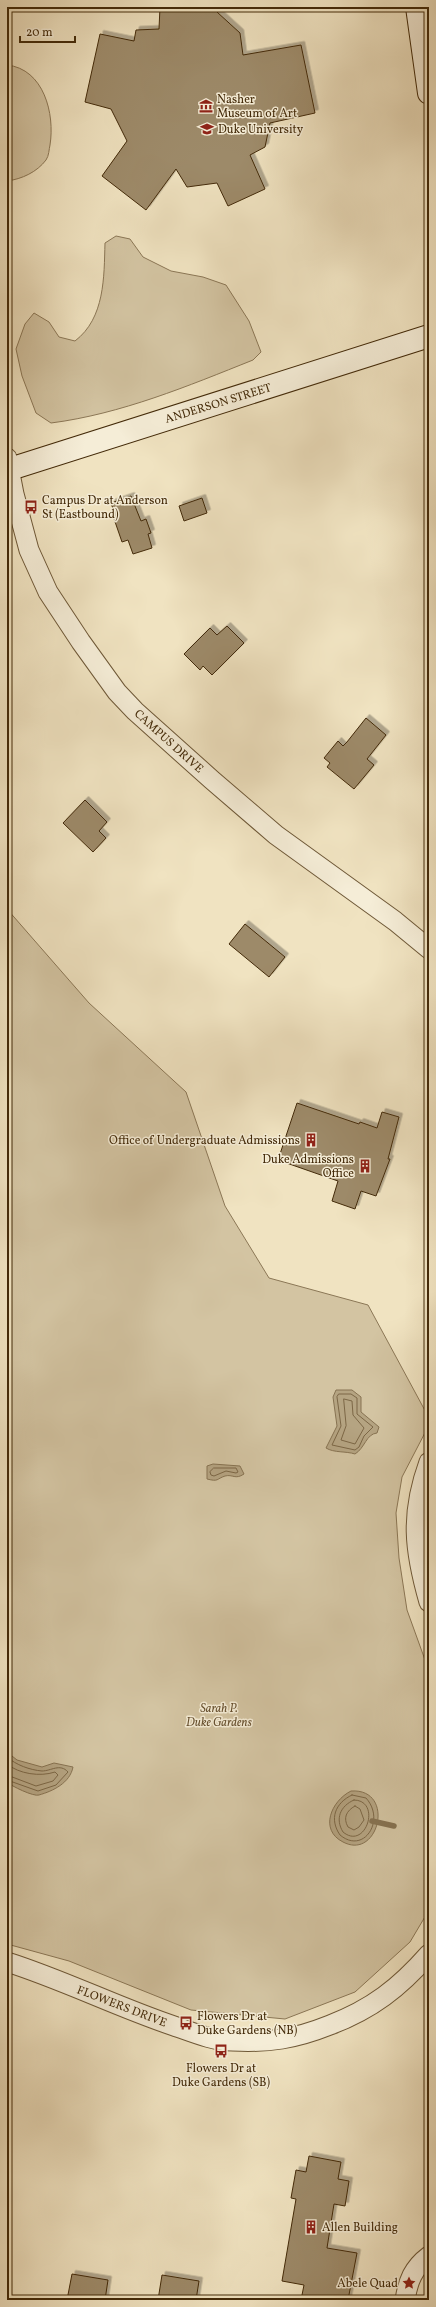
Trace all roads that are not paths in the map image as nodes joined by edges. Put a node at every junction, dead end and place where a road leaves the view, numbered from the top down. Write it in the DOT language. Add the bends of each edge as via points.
graph roads {
  1 [pos="417,7"];
  2 [pos="429,93"];
  3 [pos="429,336"];
  4 [pos="8,466"];
  5 [pos="429,949"];
  6 [pos="429,1462"];
  7 [pos="429,1602"];
  8 [pos="429,1954"];
  9 [pos="7,1962"];
  10 [pos="429,2256"];
  11 [pos="405,2300"];
  1 -- 2 [label="street"];
  3 -- 4 [label="street, ANDERSON STREET"];
  4 -- 5 [label="street, CAMPUS DRIVE" via="29,550 48,592 117,692 135,711 276,835"];
  6 -- 7 [label="street" via="418,1499 416,1536 417,1557"];
  8 -- 9 [label="street, FLOWERS DRIVE" via="390,1993 358,2014 302,2036 282,2040 231,2041 204,2036 148,2018"];
  10 -- 11 [label="street" via="416,2267 408,2281"];
}
